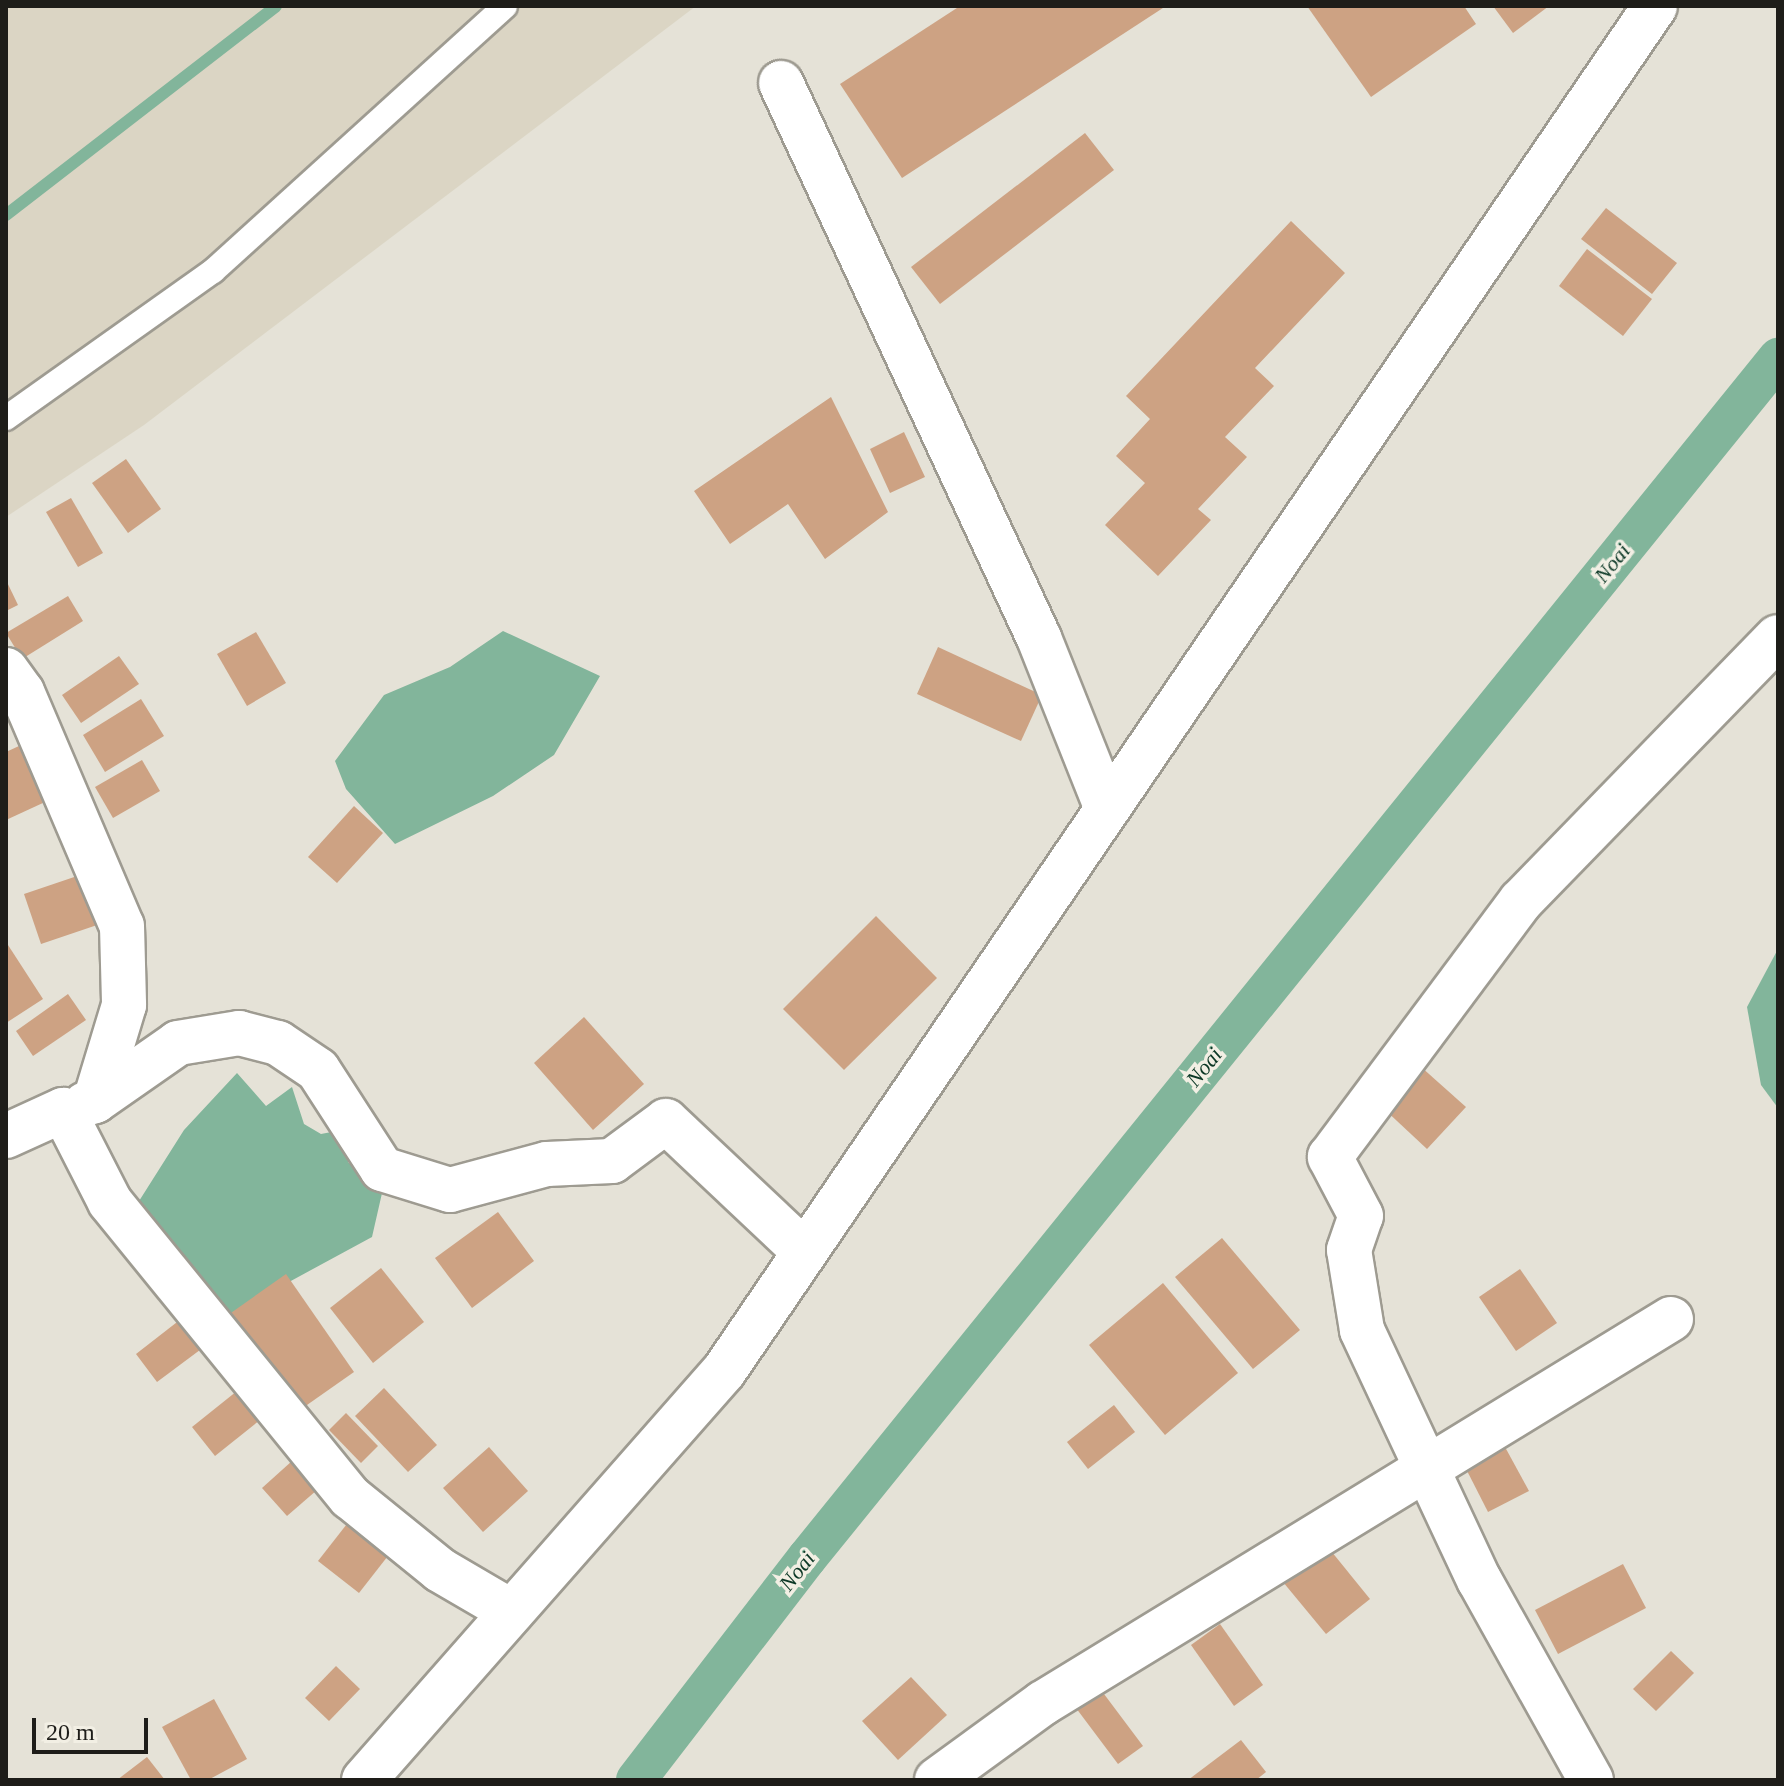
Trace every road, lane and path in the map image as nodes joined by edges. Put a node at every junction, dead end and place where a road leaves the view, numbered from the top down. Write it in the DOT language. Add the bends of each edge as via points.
graph roads {
  1 [pos="505,6"];
  2 [pos="1655,6"];
  3 [pos="781,83"];
  4 [pos="6,418"];
  5 [pos="1778,637"];
  6 [pos="6,670"];
  7 [pos="1107,809"];
  8 [pos="79,1106"];
  9 [pos="6,1136"];
  10 [pos="804,1251"];
  11 [pos="1671,1319"];
  12 [pos="1429,1472"];
  13 [pos="512,1612"];
  14 [pos="364,1780"];
  15 [pos="937,1780"];
  16 [pos="1591,1780"];
  1 -- 4 [label="lane" via="213,271"];
  2 -- 7 [label="street"];
  3 -- 7 [label="street" via="1039,638"];
  5 -- 12 [label="street" via="1521,901 1330,1157 1361,1216 1349,1250 1362,1330"];
  6 -- 8 [label="street" via="35,720 122,926 124,1005"];
  7 -- 10 [label="street"];
  8 -- 9 [label="street"];
  8 -- 10 [label="street" via="178,1043 239,1033 265,1039 318,1070 382,1169 450,1190 547,1164 612,1161 666,1121"];
  8 -- 13 [label="street" via="110,1202 350,1497 440,1570"];
  10 -- 13 [label="street" via="724,1371"];
  11 -- 12 [label="street"];
  12 -- 15 [label="street" via="1043,1703"];
  12 -- 16 [label="street" via="1479,1580"];
  13 -- 14 [label="street"];
}
